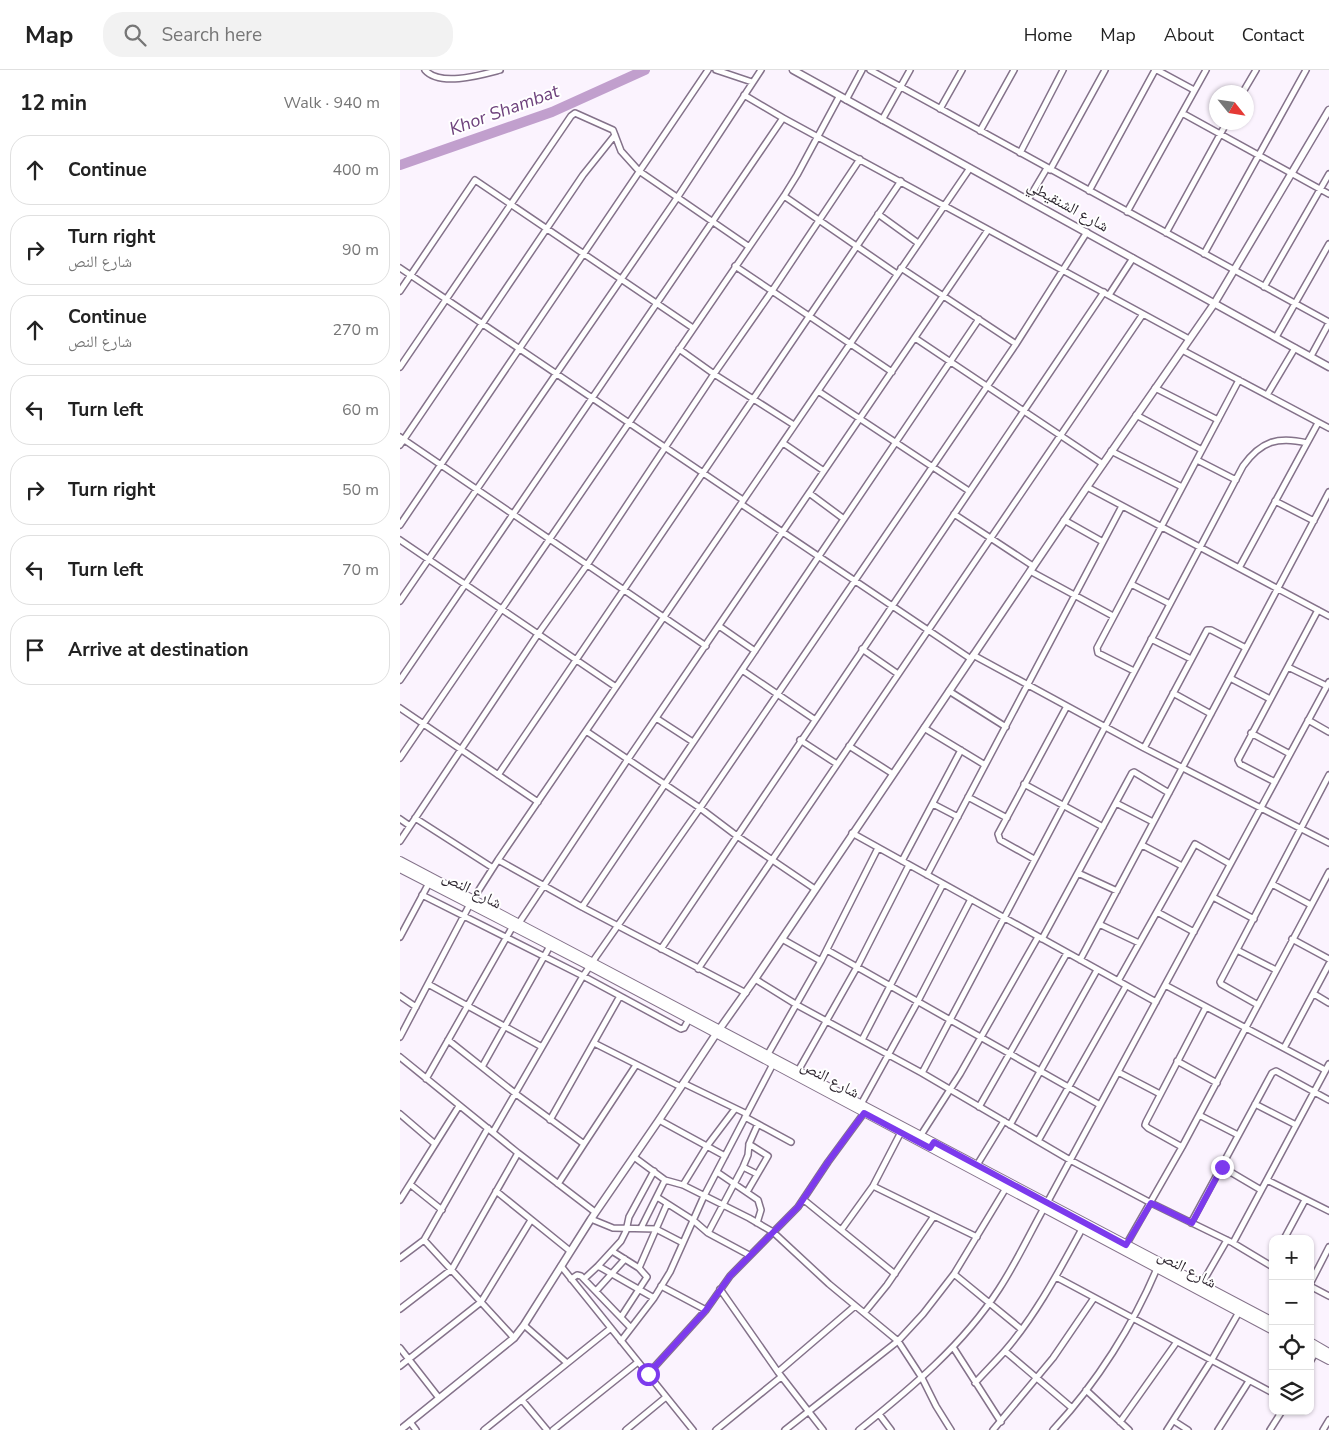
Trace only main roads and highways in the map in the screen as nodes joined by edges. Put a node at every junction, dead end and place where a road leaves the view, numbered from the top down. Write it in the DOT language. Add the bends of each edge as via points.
graph roads {
  1 [pos="400,861"];
  2 [pos="400,868"];
  3 [pos="472,901"];
  4 [pos="516,924"];
  5 [pos="591,964"];
  6 [pos="717,1031"];
  7 [pos="861,1109"];
  8 [pos="932,1145"];
  9 [pos="1046,1206"];
  10 [pos="1158,1266"];
  11 [pos="1269,1320"];
  12 [pos="1269,1328"];
  13 [pos="1314,1344"];
  14 [pos="1314,1352"];
  15 [pos="1329,1353"];
  16 [pos="1329,1360"];
  1 -- 3 [label="main road, شارع النص"];
  2 -- 3 [label="main road, شارع النص"];
  3 -- 4 [label="main road, شارع النص"];
  4 -- 5 [label="main road, شارع النص"];
  4 -- 5 [label="main road, شارع النص" via="550,946"];
  5 -- 6 [label="main road, شارع النص"];
  5 -- 6 [label="main road, شارع النص" via="661,1005"];
  6 -- 7 [label="main road, شارع النص" via="772,1064"];
  6 -- 7 [label="main road, شارع النص" via="768,1054"];
  7 -- 8 [label="main road, شارع النص"];
  7 -- 8 [label="main road, شارع النص" via="921,1135"];
  8 -- 9 [label="main road, شارع النص" via="1006,1188"];
  8 -- 9 [label="main road, شارع النص" via="978,1166"];
  9 -- 10 [label="main road, شارع النص" via="1082,1229"];
  9 -- 10 [label="main road, شارع النص" via="1126,1245"];
  10 -- 11 [label="main road, شارع النص"];
  10 -- 12 [label="main road, شارع النص"];
  13 -- 15 [label="main road"];
  14 -- 16 [label="main road"];
}
